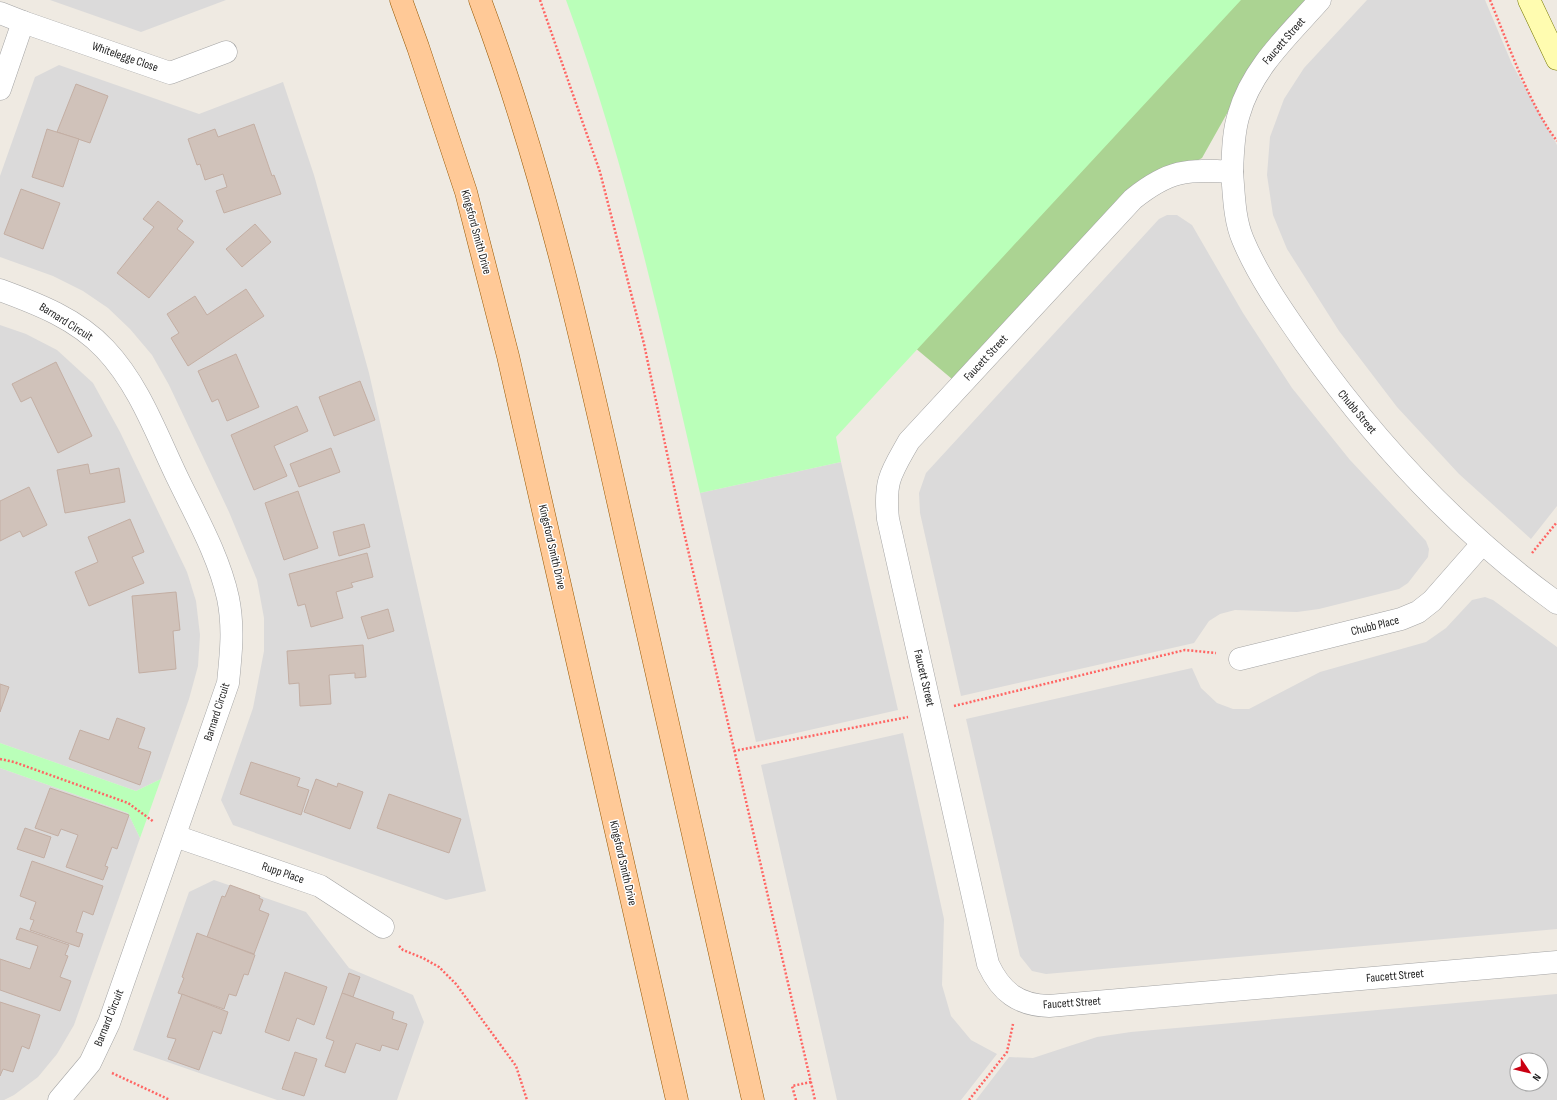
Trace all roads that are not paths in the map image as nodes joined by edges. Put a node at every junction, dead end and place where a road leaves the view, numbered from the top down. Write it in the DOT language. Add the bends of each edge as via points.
graph roads {
  1 [pos="401,0"];
  2 [pos="480,0"];
  3 [pos="1320,0"];
  4 [pos="1529,0"];
  5 [pos="0,14"];
  6 [pos="23,22"];
  7 [pos="226,52"];
  8 [pos="1557,59"];
  9 [pos="0,89"];
  10 [pos="1232,172"];
  11 [pos="0,290"];
  12 [pos="1482,544"];
  13 [pos="1557,602"];
  14 [pos="1240,659"];
  15 [pos="175,836"];
  16 [pos="383,927"];
  17 [pos="1557,962"];
  18 [pos="59,1100"];
  19 [pos="677,1100"];
  20 [pos="753,1100"];
  1 -- 19 [label="main road, Kingsford Smith Drive" via="466,192 508,356"];
  2 -- 20 [label="main road" via="524,127 585,354"];
  3 -- 10 [label="street, Faucett Street" via="1266,60 1251,85 1239,114"];
  4 -- 8 [label="street"];
  5 -- 6 [label="street, Whitelegge Close"];
  6 -- 7 [label="street, Whitelegge Close" via="170,73"];
  6 -- 9 [label="street"];
  10 -- 12 [label="street, Chubb Street" via="1235,204 1243,239 1286,316 1340,393 1399,462"];
  10 -- 17 [label="street, Faucett Street" via="1205,170 1176,173 1153,183 1133,199 909,441 889,477 886,498 888,519 988,964 995,980 1018,1000 1038,1006 1049,1006"];
  11 -- 15 [label="street, Barnard Circuit" via="51,310 88,334 105,349 132,383 216,562 228,598 232,641 228,683"];
  12 -- 13 [label="street, Chubb Street"];
  12 -- 14 [label="street, Chubb Place" via="1418,612 1401,619"];
  15 -- 16 [label="street, Rupp Place" via="320,886"];
  15 -- 18 [label="street, Barnard Circuit" via="109,1023 90,1063"];
}
